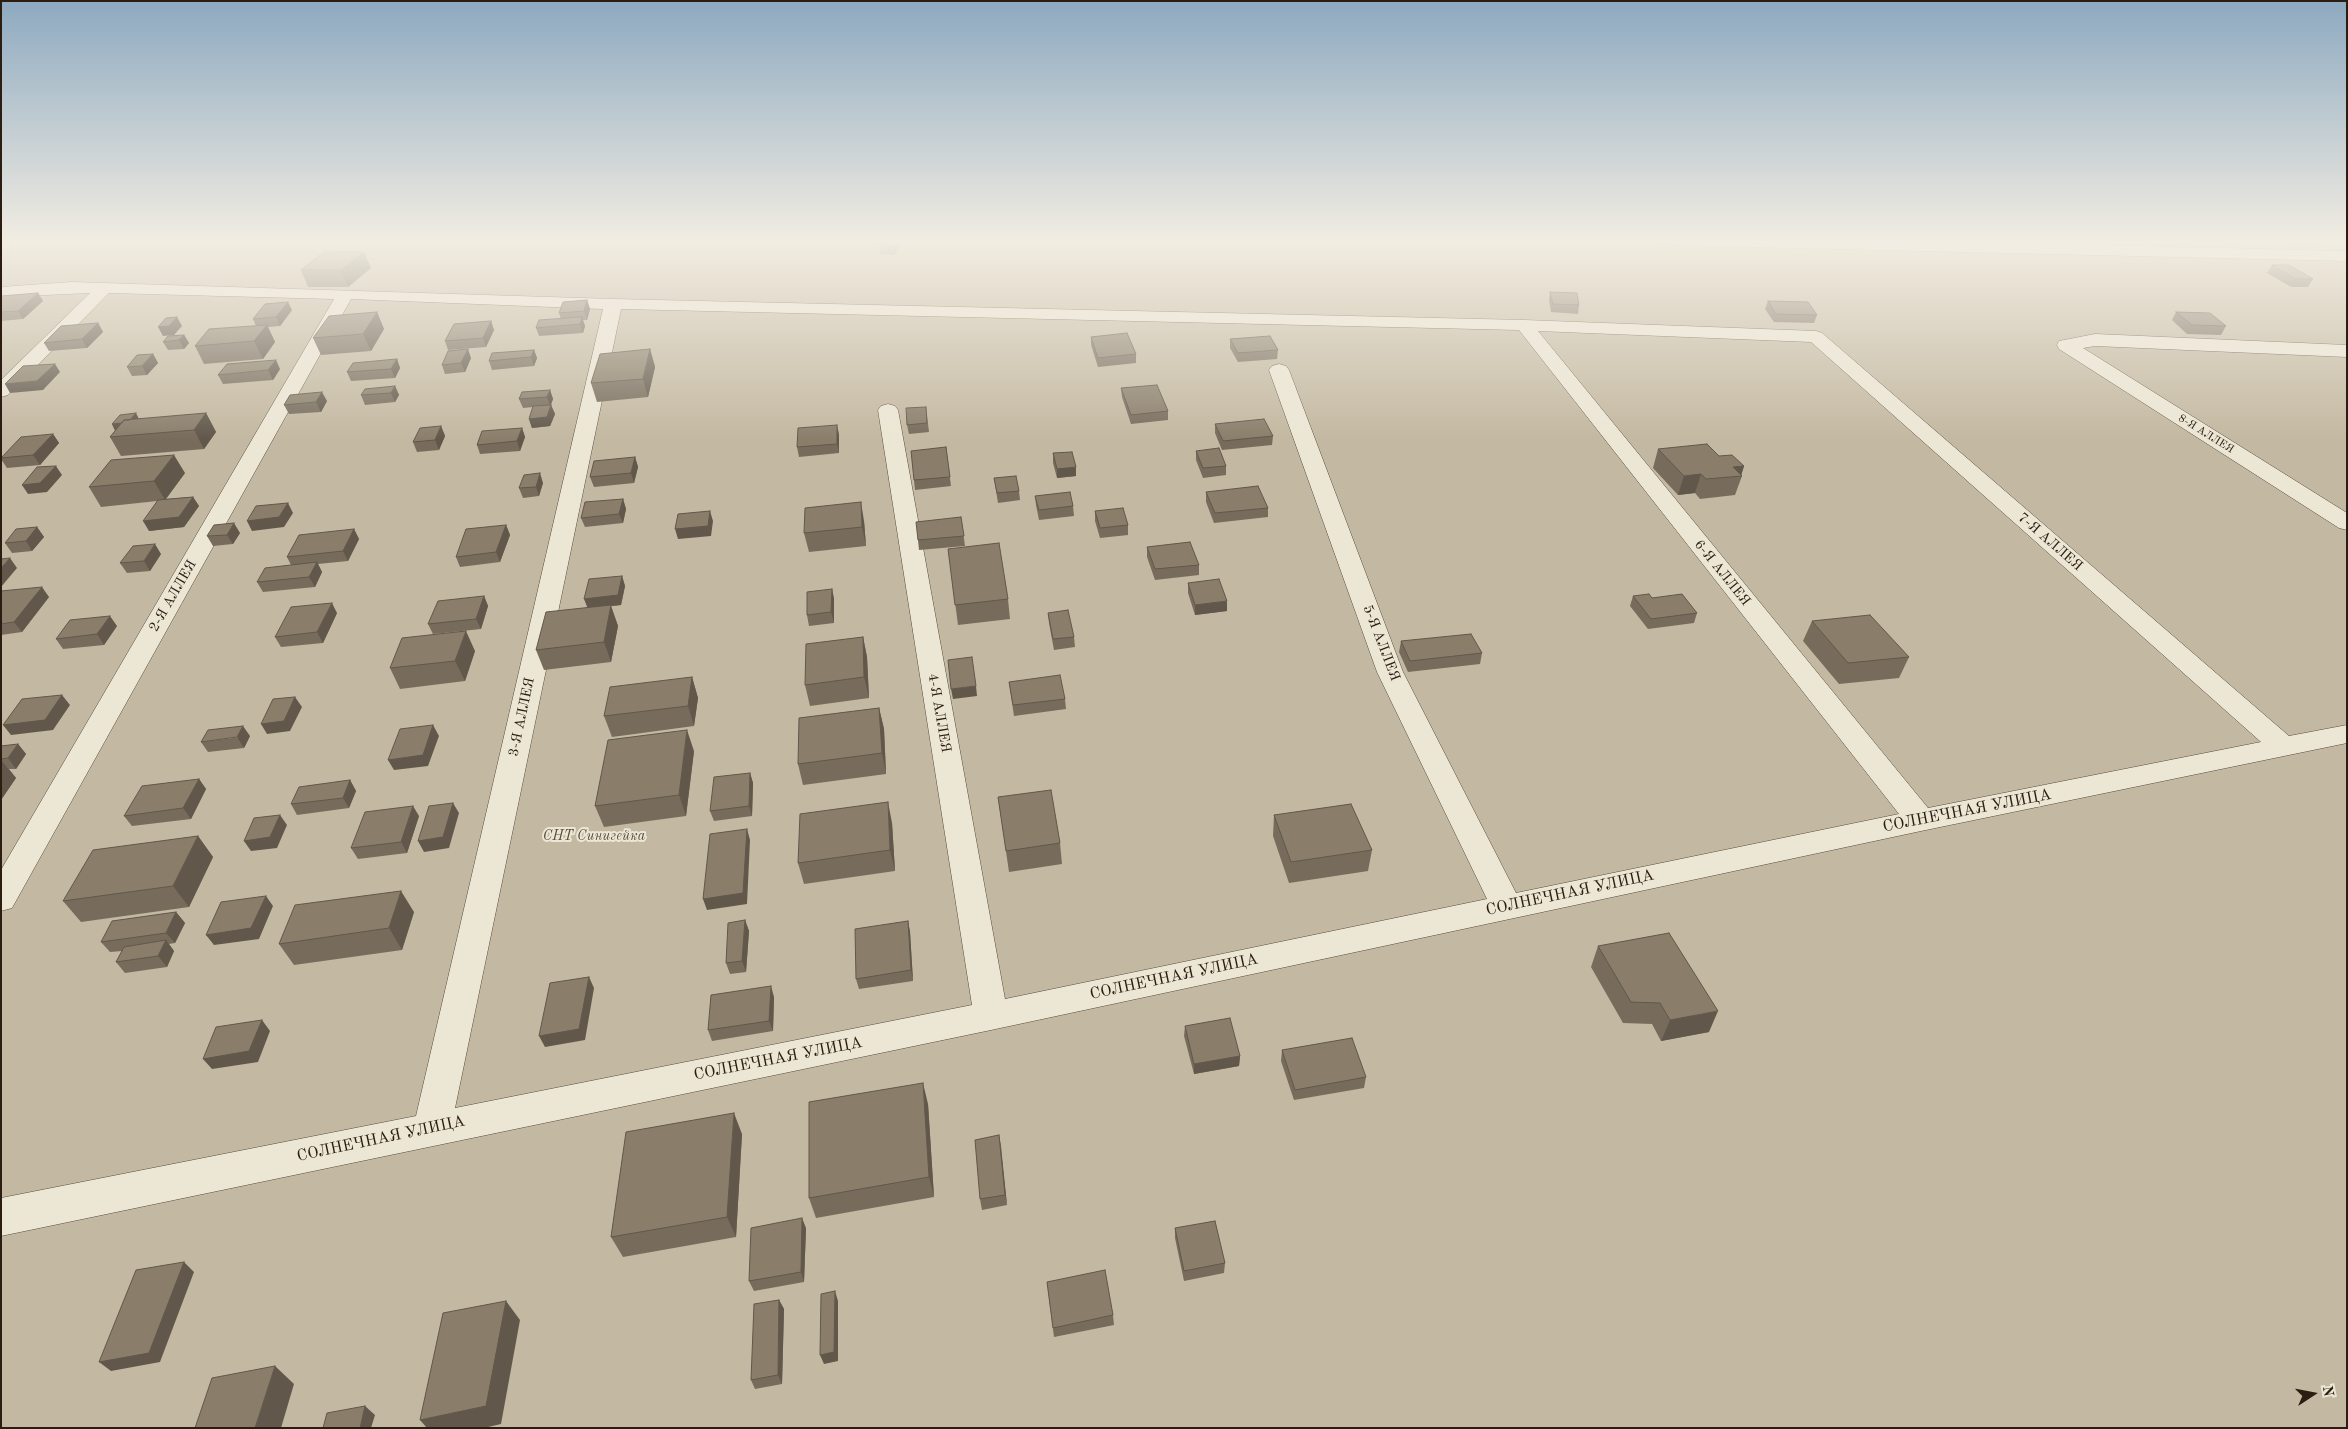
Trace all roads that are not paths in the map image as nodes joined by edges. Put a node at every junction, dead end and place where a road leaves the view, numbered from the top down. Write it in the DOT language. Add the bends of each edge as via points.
graph roads {
  1 [pos="85,307"];
  2 [pos="338,307"];
  3 [pos="612,307"];
  4 [pos="730,307"];
  5 [pos="1524,325"];
  6 [pos="2347,352"];
  7 [pos="1279,370"];
  8 [pos="1,391"];
  9 [pos="888,410"];
  10 [pos="2347,523"];
  11 [pos="2347,734"];
  12 [pos="2284,747"];
  13 [pos="1921,820"];
  14 [pos="1,899"];
  15 [pos="1506,906"];
  16 [pos="991,1016"];
  17 [pos="432,1129"];
  18 [pos="1,1217"];
  1 -- 8 [label="street"];
  2 -- 14 [label="street, 2-Я АЛЛЕЯ"];
  3 -- 17 [label="street, 3-Я АЛЛЕЯ"];
  4 -- 5 [label="street"];
  5 -- 12 [label="street, 7-Я АЛЛЕЯ" via="1816,337"];
  5 -- 13 [label="street, 6-Я АЛЛЕЯ"];
  6 -- 10 [label="street, 8-Я АЛЛЕЯ" via="2094,340 2066,345"];
  7 -- 15 [label="street, 5-Я АЛЛЕЯ" via="1390,672"];
  9 -- 16 [label="street, 4-Я АЛЛЕЯ"];
  11 -- 12 [label="street, СОЛНЕЧНАЯ УЛИЦА"];
  12 -- 13 [label="street, СОЛНЕЧНАЯ УЛИЦА"];
  13 -- 15 [label="street, СОЛНЕЧНАЯ УЛИЦА"];
  15 -- 16 [label="street, СОЛНЕЧНАЯ УЛИЦА"];
  16 -- 17 [label="street, СОЛНЕЧНАЯ УЛИЦА"];
  17 -- 18 [label="street, СОЛНЕЧНАЯ УЛИЦА"];
}
